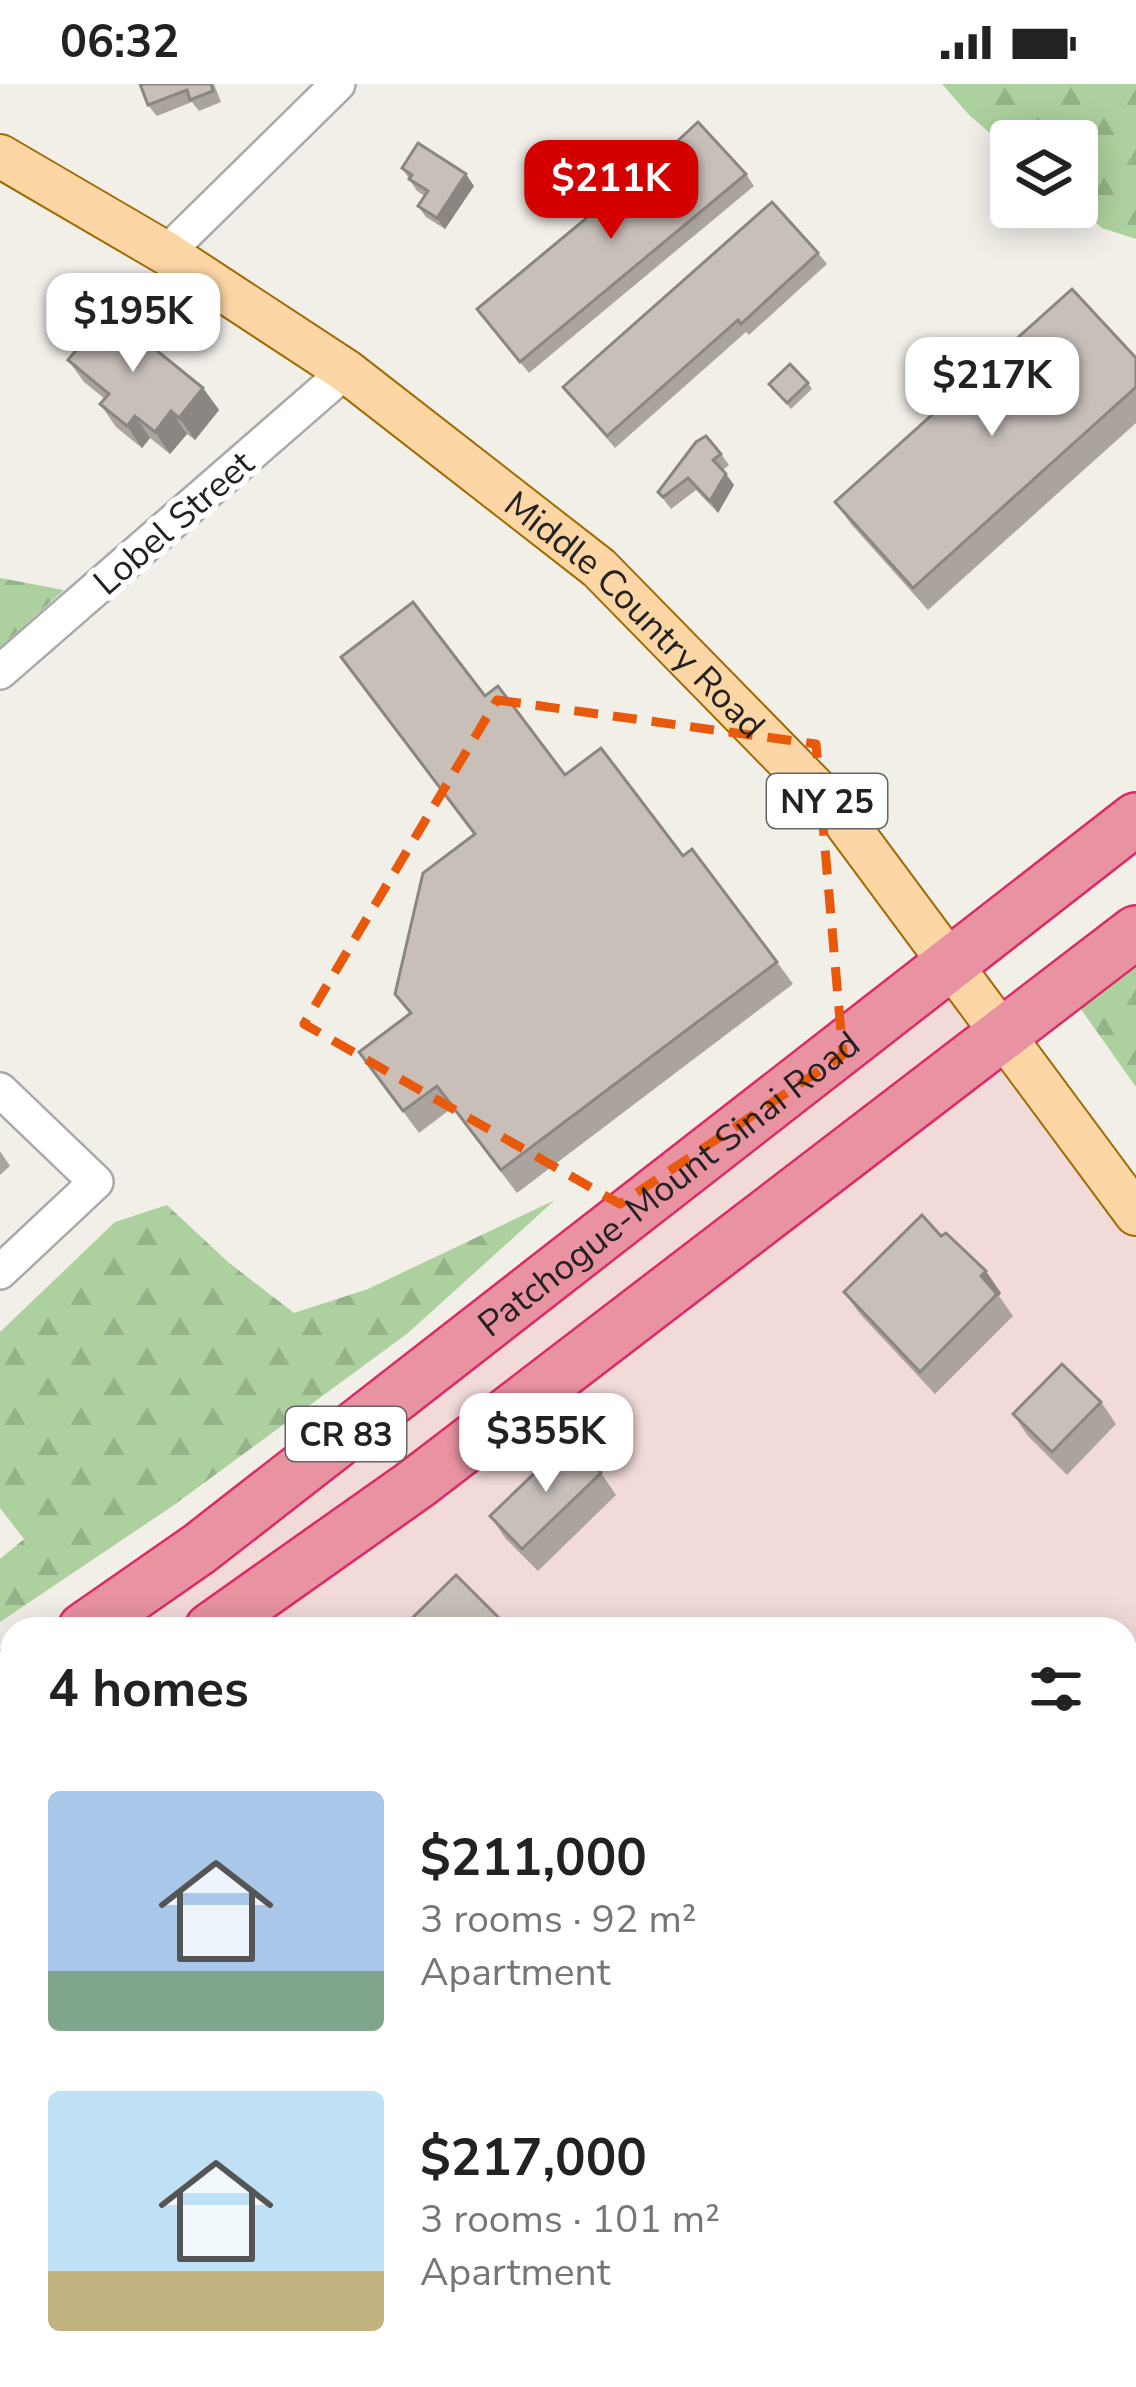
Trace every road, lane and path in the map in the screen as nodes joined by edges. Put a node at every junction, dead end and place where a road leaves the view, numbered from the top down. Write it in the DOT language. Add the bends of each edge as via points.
graph roads {
  1 [pos="338,84"];
  2 [pos="0,156"];
  3 [pos="166,254"];
  4 [pos="346,371"];
  5 [pos="0,672"];
  6 [pos="1136,819"];
  7 [pos="1136,932"];
  8 [pos="947,964"];
  9 [pos="1001,1036"];
  10 [pos="0,1090"];
  11 [pos="1136,1214"];
  12 [pos="0,1272"];
  13 [pos="101,1617"];
  14 [pos="228,1617"];
  1 -- 3 [label="street"];
  2 -- 3 [label="main road, Middle Country Road / NY 25"];
  3 -- 4 [label="main road, Middle Country Road / NY 25"];
  4 -- 5 [label="street, Lobel Street"];
  4 -- 8 [label="main road, Middle Country Road / NY 25" via="599,568 837,811"];
  6 -- 8 [label="highway, Patchogue-Mount Sinai Road / CR 83"];
  7 -- 9 [label="highway, CR 83"];
  8 -- 9 [label="main road, Middle Country Road / NY 25"];
  8 -- 13 [label="highway, Patchogue-Mount Sinai Road / CR 83"];
  9 -- 11 [label="main road, Middle Country Road / NY 25"];
  9 -- 14 [label="highway, CR 83" via="416,1484"];
  10 -- 12 [label="street" via="96,1182"];
}
